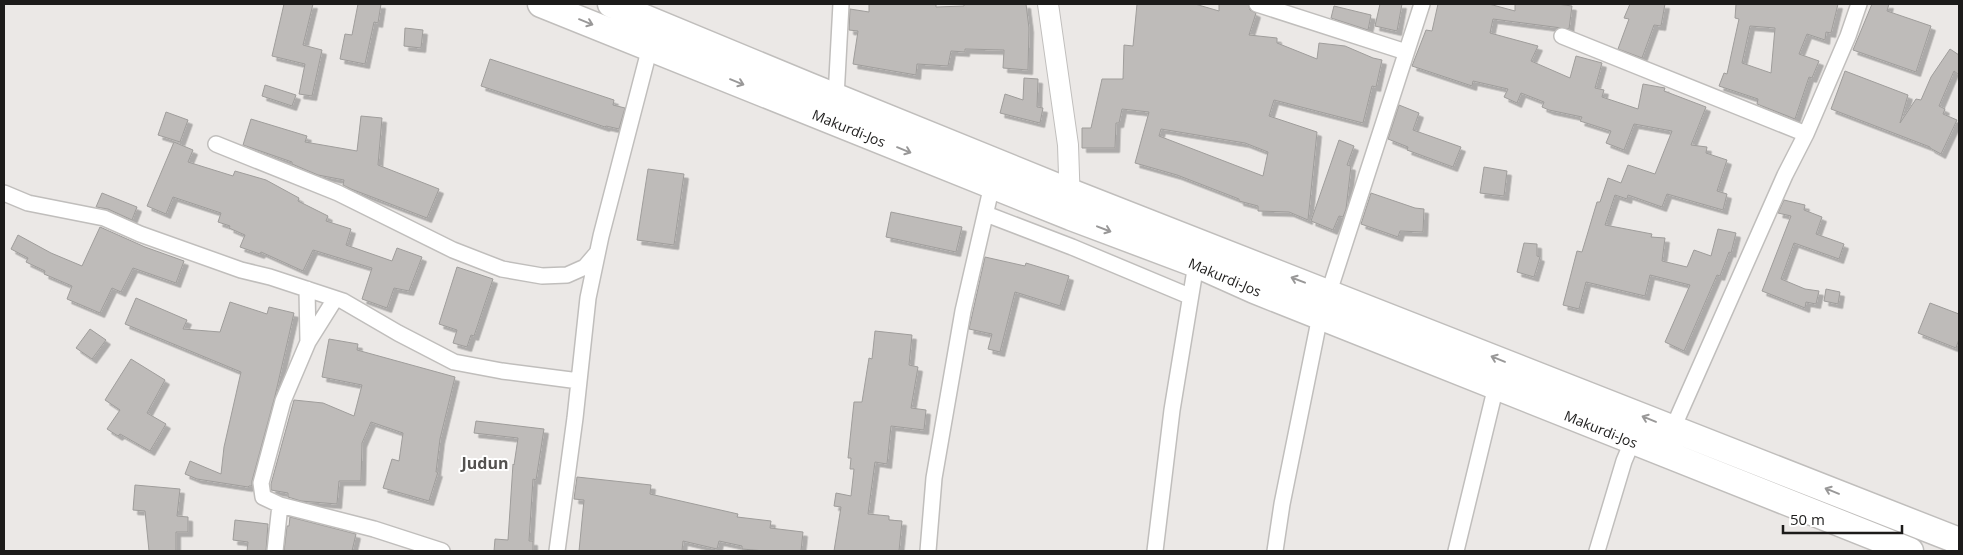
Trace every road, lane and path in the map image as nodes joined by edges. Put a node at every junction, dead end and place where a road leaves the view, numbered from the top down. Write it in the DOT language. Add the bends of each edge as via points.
graph roads {
  1 [pos="541,4"];
  2 [pos="611,4"];
  3 [pos="841,4"];
  4 [pos="1048,4"];
  5 [pos="1257,4"];
  6 [pos="1422,4"];
  7 [pos="1859,4"];
  8 [pos="1562,36"];
  9 [pos="650,48"];
  10 [pos="1406,52"];
  11 [pos="836,97"];
  12 [pos="1806,134"];
  13 [pos="216,144"];
  14 [pos="992,185"];
  15 [pos="4,193"];
  16 [pos="1070,204"];
  17 [pos="986,214"];
  18 [pos="1072,247"];
  19 [pos="598,252"];
  20 [pos="1196,264"];
  21 [pos="307,289"];
  22 [pos="1329,292"];
  23 [pos="1189,296"];
  24 [pos="335,298"];
  25 [pos="1320,316"];
  26 [pos="308,342"];
  27 [pos="579,381"];
  28 [pos="1496,386"];
  29 [pos="1673,428"];
  30 [pos="1632,442"];
  31 [pos="280,505"];
  32 [pos="1959,541"];
  33 [pos="433,550"];
  34 [pos="275,551"];
  35 [pos="557,551"];
  36 [pos="928,551"];
  37 [pos="1155,551"];
  38 [pos="1275,551"];
  39 [pos="1456,551"];
  40 [pos="1596,551"];
  41 [pos="1910,551"];
  1 -- 9 [label="highway, Makurdi-Jos, one-way"];
  2 -- 11 [label="highway, Makurdi-Jos"];
  3 -- 11 [label="street"];
  4 -- 16 [label="main road" via="1068,145"];
  5 -- 10 [label="street"];
  6 -- 10 [label="street"];
  7 -- 12 [label="street"];
  8 -- 12 [label="street"];
  9 -- 14 [label="highway, Makurdi-Jos, one-way"];
  9 -- 19 [label="street"];
  10 -- 22 [label="street"];
  11 -- 16 [label="highway, Makurdi-Jos"];
  12 -- 29 [label="street"];
  13 -- 19 [label="street" via="338,193 452,250 502,270 542,276 567,275 585,266"];
  14 -- 16 [label="highway, Makurdi-Jos"];
  14 -- 17 [label="street"];
  15 -- 21 [label="street" via="28,203 104,218 241,270"];
  16 -- 18 [label="street"];
  16 -- 20 [label="highway, Makurdi-Jos, one-way"];
  22 -- 16 [label="highway, Makurdi-Jos, one-way"];
  17 -- 18 [label="street"];
  17 -- 36 [label="street" via="963,311 934,478"];
  18 -- 23 [label="street"];
  19 -- 27 [label="street" via="588,298"];
  20 -- 23 [label="street"];
  20 -- 25 [label="highway, Makurdi-Jos"];
  21 -- 24 [label="street"];
  21 -- 26 [label="street"];
  29 -- 22 [label="highway, Makurdi-Jos, one-way"];
  23 -- 37 [label="street"];
  24 -- 26 [label="street"];
  24 -- 27 [label="street" via="454,362 502,372"];
  25 -- 28 [label="highway, Makurdi-Jos"];
  25 -- 38 [label="street"];
  26 -- 31 [label="street" via="282,401 261,483 263,496"];
  27 -- 35 [label="street"];
  28 -- 30 [label="highway, Makurdi-Jos"];
  28 -- 39 [label="street"];
  32 -- 29 [label="highway, Makurdi-Jos, one-way"];
  30 -- 40 [label="street"];
  30 -- 41 [label="highway, Makurdi-Jos"];
  31 -- 33 [label="street" via="374,529"];
  31 -- 34 [label="street"];
}
